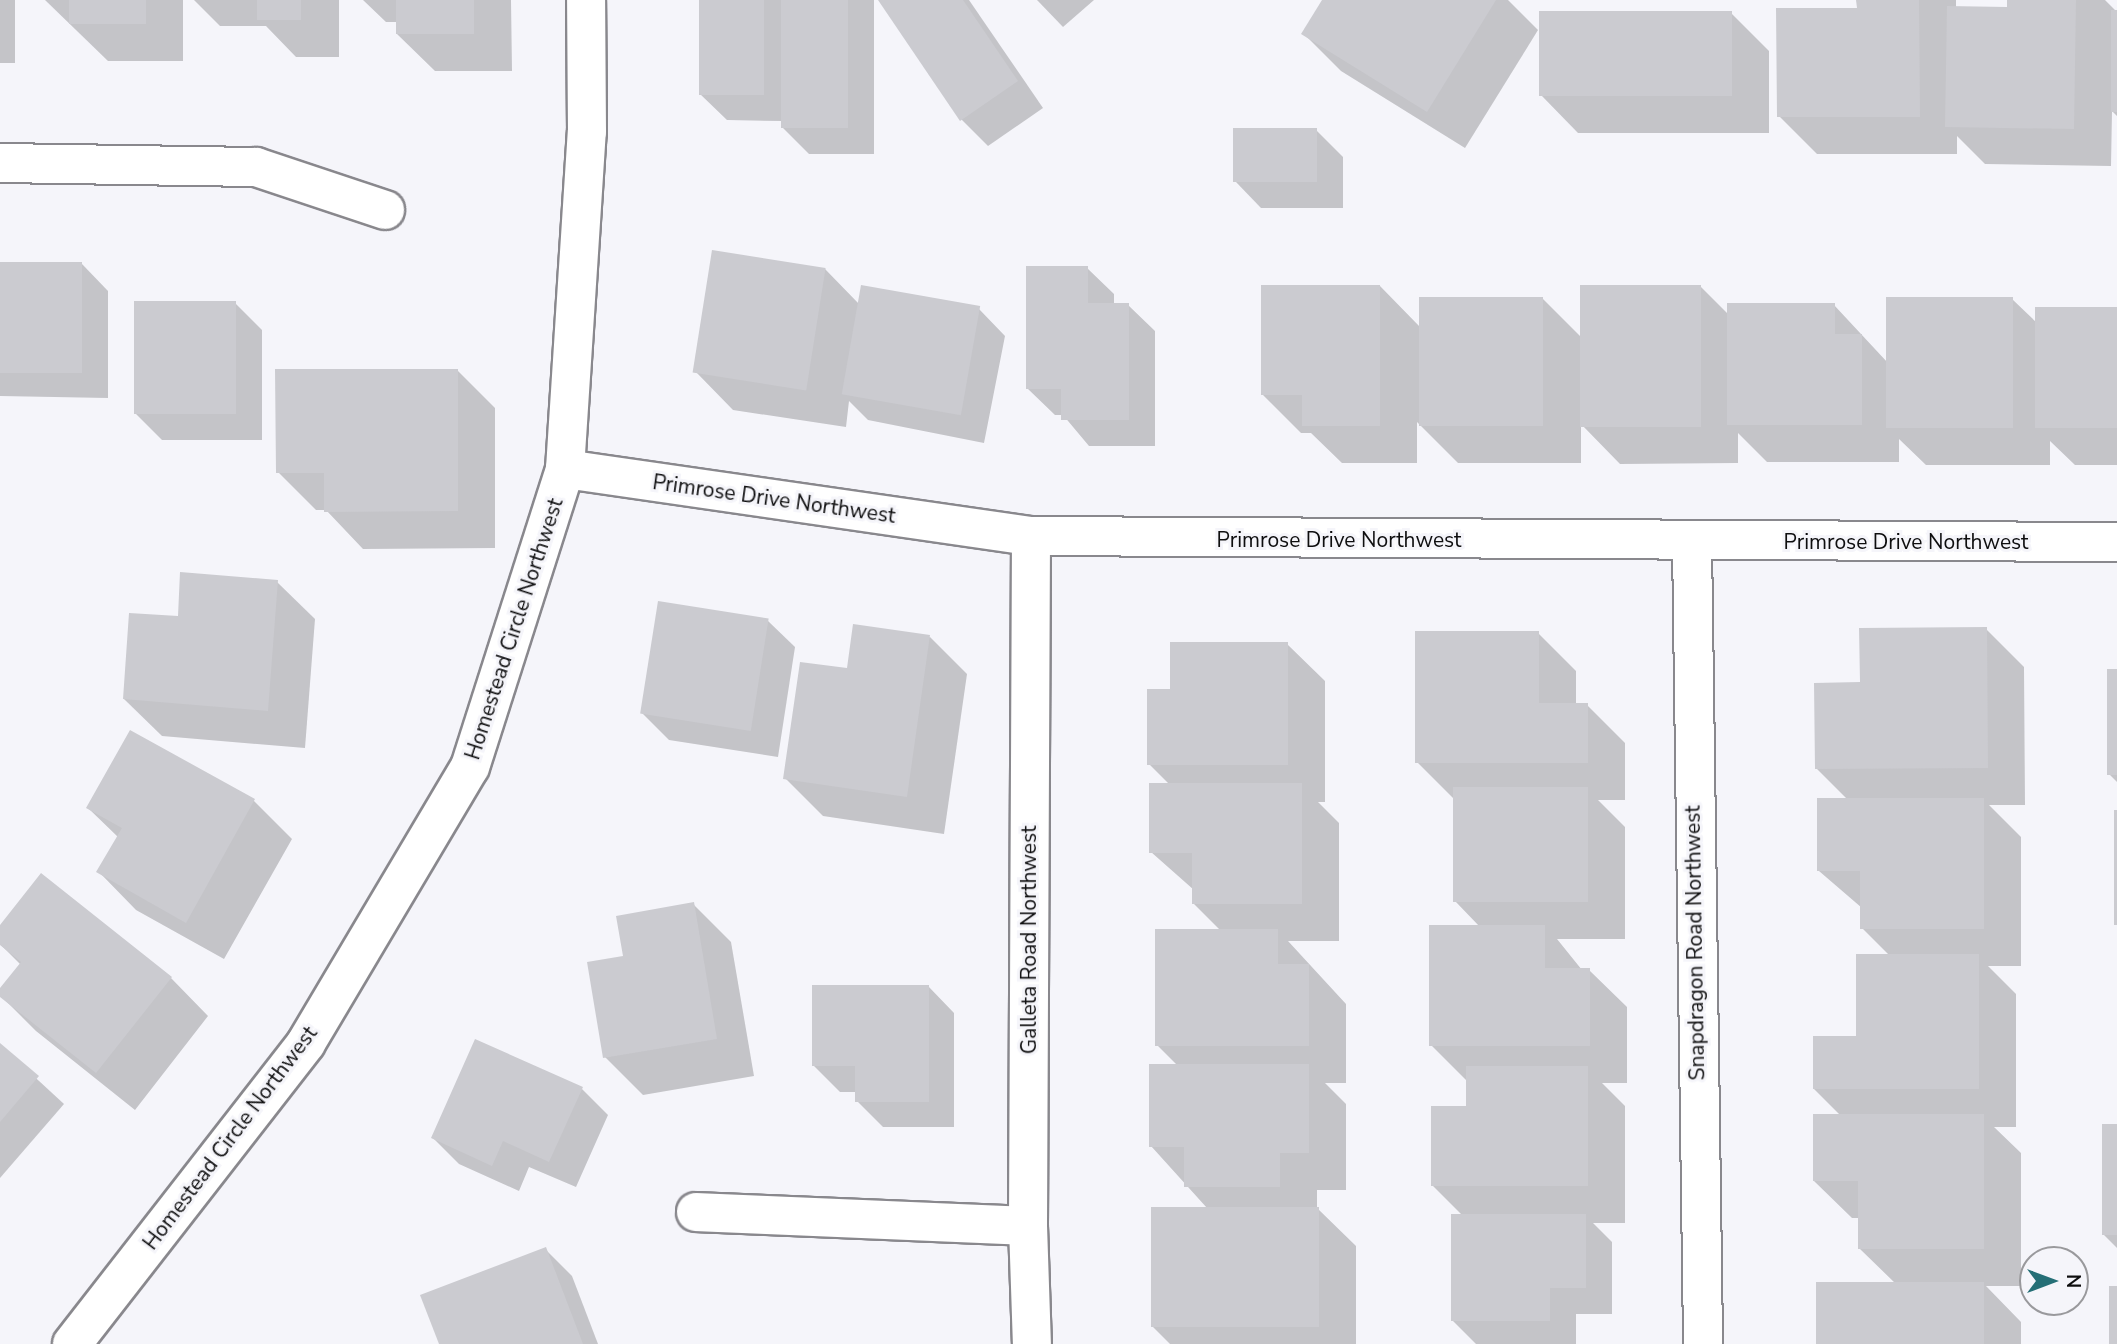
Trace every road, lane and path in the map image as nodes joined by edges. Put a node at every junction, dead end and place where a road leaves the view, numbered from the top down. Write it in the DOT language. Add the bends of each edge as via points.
graph roads {
  1 [pos="586,0"];
  2 [pos="0,163"];
  3 [pos="385,210"];
  4 [pos="565,469"];
  5 [pos="1031,536"];
  6 [pos="1692,542"];
  7 [pos="2117,542"];
  8 [pos="696,1212"];
  9 [pos="1028,1226"];
  10 [pos="72,1344"];
  11 [pos="1032,1344"];
  12 [pos="1703,1344"];
  1 -- 4 [label="street, Homestead Circle Northwest" via="587,132"];
  2 -- 3 [label="street" via="256,167"];
  4 -- 5 [label="street, Primrose Drive Northwest"];
  4 -- 10 [label="street, Homestead Circle Northwest" via="470,767 306,1043"];
  5 -- 6 [label="street, Primrose Drive Northwest"];
  5 -- 9 [label="street, Galleta Road Northwest"];
  6 -- 7 [label="street, Primrose Drive Northwest"];
  6 -- 12 [label="street, Snapdragon Road Northwest"];
  8 -- 9 [label="street"];
  9 -- 11 [label="street, Galleta Road Northwest"];
}
